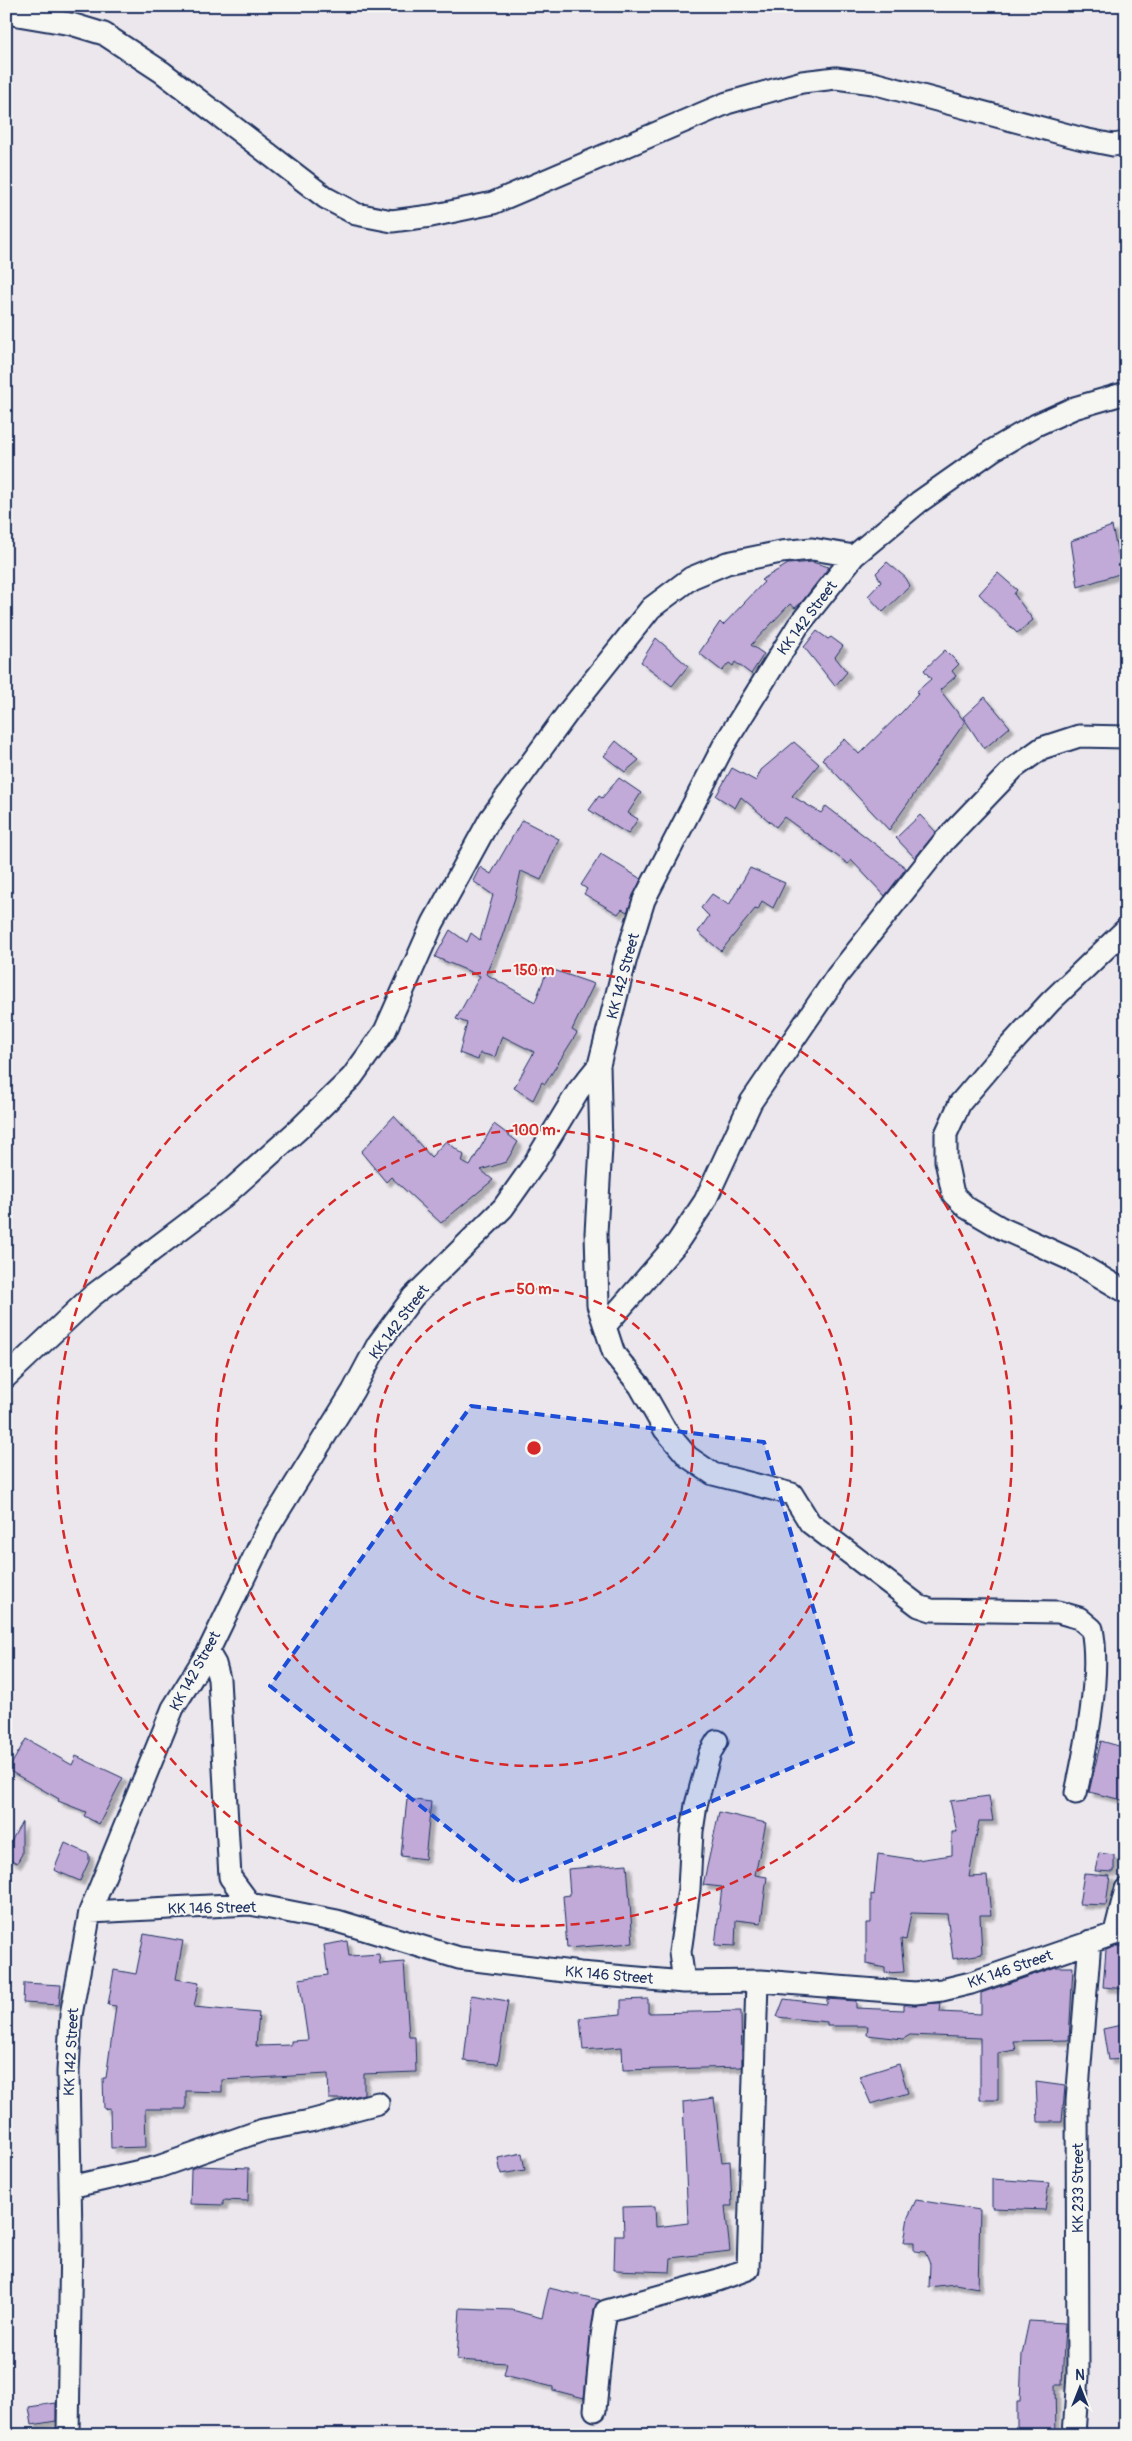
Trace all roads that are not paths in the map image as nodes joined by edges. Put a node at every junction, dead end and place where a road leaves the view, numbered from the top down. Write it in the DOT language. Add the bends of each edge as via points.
graph roads {
  1 [pos="6,13"];
  2 [pos="1126,143"];
  3 [pos="1126,393"];
  4 [pos="854,556"];
  5 [pos="1126,737"];
  6 [pos="1126,929"];
  7 [pos="599,1065"];
  8 [pos="1126,1292"];
  9 [pos="605,1326"];
  10 [pos="6,1377"];
  11 [pos="208,1652"];
  12 [pos="717,1741"];
  13 [pos="1076,1794"];
  14 [pos="1126,1889"];
  15 [pos="250,1904"];
  16 [pos="90,1912"];
  17 [pos="1120,1931"];
  18 [pos="1090,1941"];
  19 [pos="684,1982"];
  20 [pos="757,1982"];
  21 [pos="378,2103"];
  22 [pos="70,2187"];
  23 [pos="595,2410"];
  24 [pos="68,2435"];
  25 [pos="1074,2435"];
  1 -- 2 [label="street" via="71,24 104,34 162,72 326,198 356,214 392,221 493,203 727,103 802,82 827,79 873,83 1083,139 1113,145"];
  3 -- 4 [label="street, KK 142 Street" via="1074,408 993,450 919,502"];
  4 -- 7 [label="street, KK 142 Street" via="798,626 757,690 724,745 658,871 644,900 626,958"];
  4 -- 10 [label="street" via="812,549 727,563 691,578 651,608 569,711 490,819 433,923 386,1031 352,1077 223,1197 92,1296"];
  5 -- 9 [label="street" via="1079,736 1042,748 1014,768 944,841 837,976 756,1094 705,1201 677,1243"];
  6 -- 8 [label="street" via="1050,1002 960,1103 946,1134 946,1161 953,1194 967,1208 1001,1228 1072,1260"];
  7 -- 9 [label="street" via="601,1147 596,1233 598,1306"];
  7 -- 11 [label="street, KK 142 Street" via="578,1091 532,1168 503,1208 414,1297 378,1344 268,1528"];
  9 -- 13 [label="street" via="614,1354 640,1386 665,1430 688,1457 713,1474 792,1494 810,1523 910,1601 931,1610 1058,1612 1079,1618 1092,1629 1096,1659"];
  11 -- 15 [label="street" via="219,1679 230,1877"];
  11 -- 16 [label="street, KK 142 Street" via="173,1708"];
  12 -- 19 [label="street" via="710,1753 692,1832 689,1888 680,1952"];
  14 -- 17 [label="street"];
  15 -- 16 [label="street, KK 146 Street"];
  15 -- 19 [label="street, KK 146 Street" via="337,1921 459,1958"];
  16 -- 22 [label="street, KK 142 Street" via="71,2015 68,2072"];
  17 -- 18 [label="street, KK 146 Street"];
  18 -- 20 [label="street, KK 146 Street" via="971,1982 915,1994"];
  18 -- 25 [label="street, KK 233 Street" via="1077,2101 1078,2374"];
  19 -- 20 [label="street, KK 146 Street"];
  20 -- 23 [label="street" via="748,2269 606,2311"];
  21 -- 22 [label="street" via="262,2130 158,2167"];
  22 -- 24 [label="street, KK 142 Street"];
}
